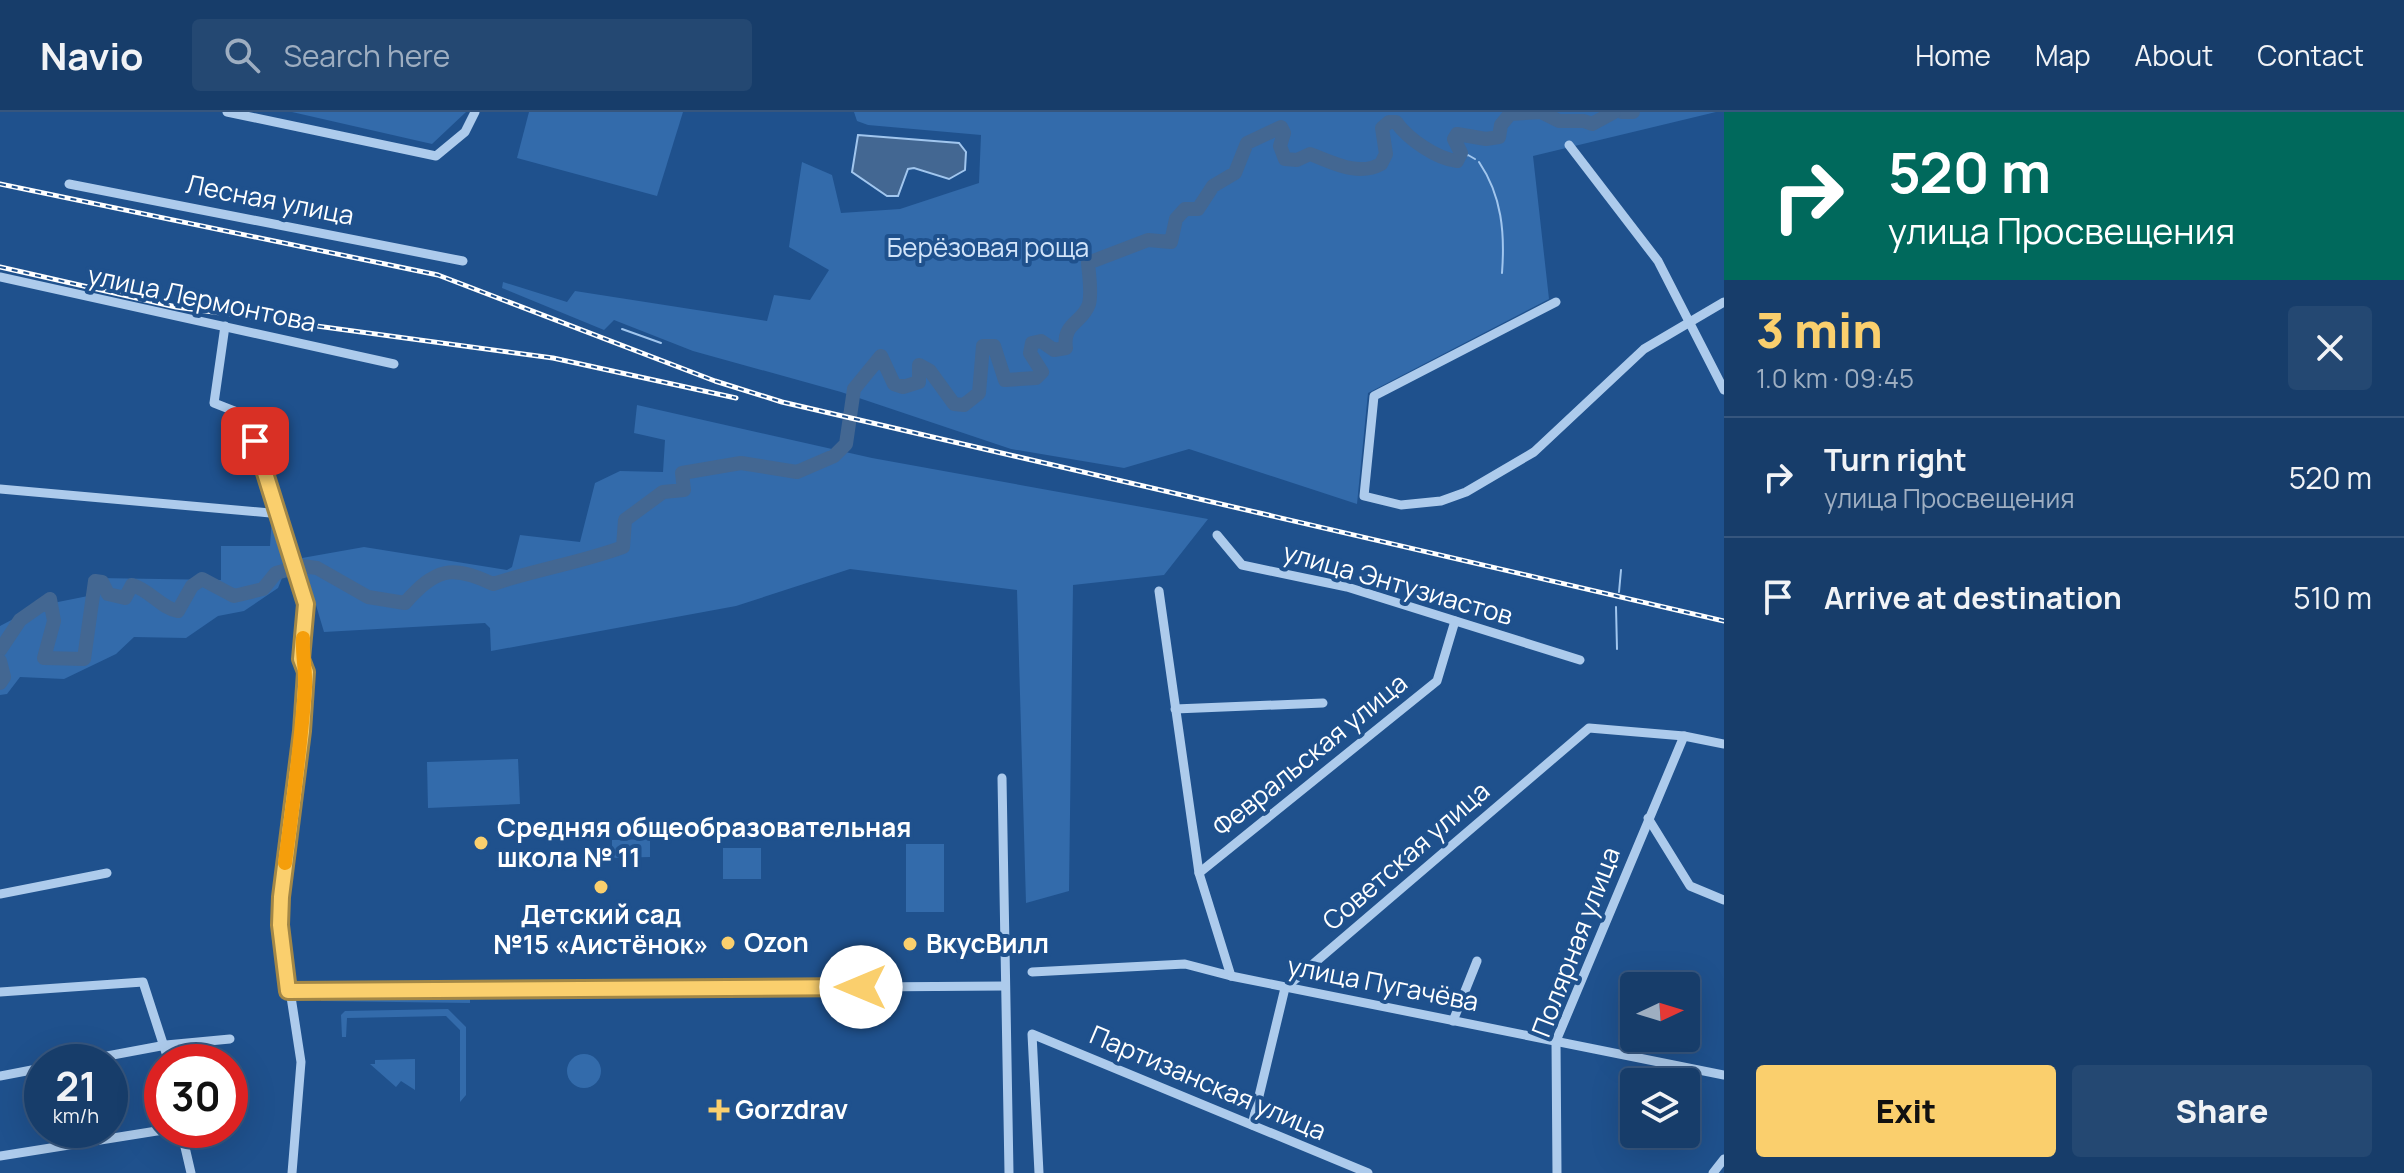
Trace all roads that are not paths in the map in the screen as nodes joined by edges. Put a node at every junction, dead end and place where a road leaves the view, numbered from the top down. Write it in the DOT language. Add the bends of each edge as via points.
graph roads {
  1 [pos="227,112"];
  2 [pos="475,112"];
  3 [pos="1569,145"];
  4 [pos="69,184"];
  5 [pos="463,261"];
  6 [pos="0,277"];
  7 [pos="1556,302"];
  8 [pos="1724,302"];
  9 [pos="1690,323"];
  10 [pos="225,326"];
  11 [pos="394,364"];
  12 [pos="1724,390"];
  13 [pos="0,489"];
  14 [pos="281,514"];
  15 [pos="1217,535"];
  16 [pos="1159,591"];
  17 [pos="1455,621"];
  18 [pos="1580,660"];
  19 [pos="1323,703"];
  20 [pos="1175,709"];
  21 [pos="1684,736"];
  22 [pos="1724,744"];
  23 [pos="1002,778"];
  24 [pos="1648,818"];
  25 [pos="107,873"];
  26 [pos="1199,873"];
  27 [pos="0,894"];
  28 [pos="1724,900"];
  29 [pos="1477,961"];
  30 [pos="1032,972"];
  31 [pos="1231,976"];
  32 [pos="1004,986"];
  33 [pos="1285,988"];
  34 [pos="288,991"];
  35 [pos="0,992"];
  36 [pos="1453,1021"];
  37 [pos="230,1039"];
  38 [pos="1556,1041"];
  39 [pos="166,1044"];
  40 [pos="177,1044"];
  41 [pos="24,1071"];
  42 [pos="1724,1075"];
  43 [pos="0,1076"];
  44 [pos="1252,1125"];
  45 [pos="144,1133"];
  46 [pos="185,1148"];
  47 [pos="0,1156"];
  48 [pos="1724,1159"];
  49 [pos="191,1173"];
  50 [pos="292,1173"];
  51 [pos="1009,1173"];
  52 [pos="1039,1173"];
  53 [pos="1368,1173"];
  54 [pos="1557,1173"];
  55 [pos="1713,1173"];
  1 -- 2 [label="street" via="436,156 465,132"];
  3 -- 9 [label="street" via="1658,261"];
  4 -- 5 [label="street, Лесная улица"];
  6 -- 10 [label="street, улица Лермонтова"];
  7 -- 9 [label="street" via="1374,396 1364,496 1401,505 1466,492 1534,452 1644,349"];
  8 -- 9 [label="street"];
  9 -- 12 [label="street"];
  10 -- 11 [label="street, улица Лермонтова"];
  10 -- 14 [label="street" via="214,403 247,416"];
  13 -- 14 [label="street"];
  14 -- 34 [label="street" via="306,604 301,659 306,672 280,925"];
  15 -- 17 [label="street, улица Энтузиастов" via="1242,565 1347,587"];
  16 -- 20 [label="street"];
  17 -- 18 [label="street, улица Энтузиастов"];
  17 -- 26 [label="street, Февральская улица" via="1437,681"];
  19 -- 20 [label="street"];
  20 -- 26 [label="street"];
  21 -- 22 [label="street, Советская улица"];
  21 -- 24 [label="street, Полярная улица"];
  21 -- 33 [label="street, Советская улица" via="1589,728"];
  23 -- 32 [label="street"];
  24 -- 28 [label="street" via="1690,886"];
  24 -- 38 [label="street, Полярная улица"];
  25 -- 27 [label="street"];
  26 -- 31 [label="street"];
  29 -- 36 [label="street"];
  30 -- 31 [label="street, улица Пугачёва" via="1185,964"];
  31 -- 33 [label="street, улица Пугачёва"];
  32 -- 34 [label="street"];
  32 -- 51 [label="street"];
  33 -- 36 [label="street, улица Пугачёва"];
  33 -- 44 [label="street"];
  34 -- 50 [label="street" via="301,1062"];
  35 -- 39 [label="street" via="143,982"];
  36 -- 38 [label="street, улица Пугачёва"];
  37 -- 40 [label="street"];
  38 -- 42 [label="street, улица Пугачёва"];
  38 -- 54 [label="street, Полярная улица"];
  41 -- 43 [label="street"];
  44 -- 52 [label="street, Партизанская улица" via="1032,1034"];
  44 -- 53 [label="street, Партизанская улица"];
  45 -- 47 [label="street"];
  46 -- 49 [label="street"];
  48 -- 55 [label="street"];
}
